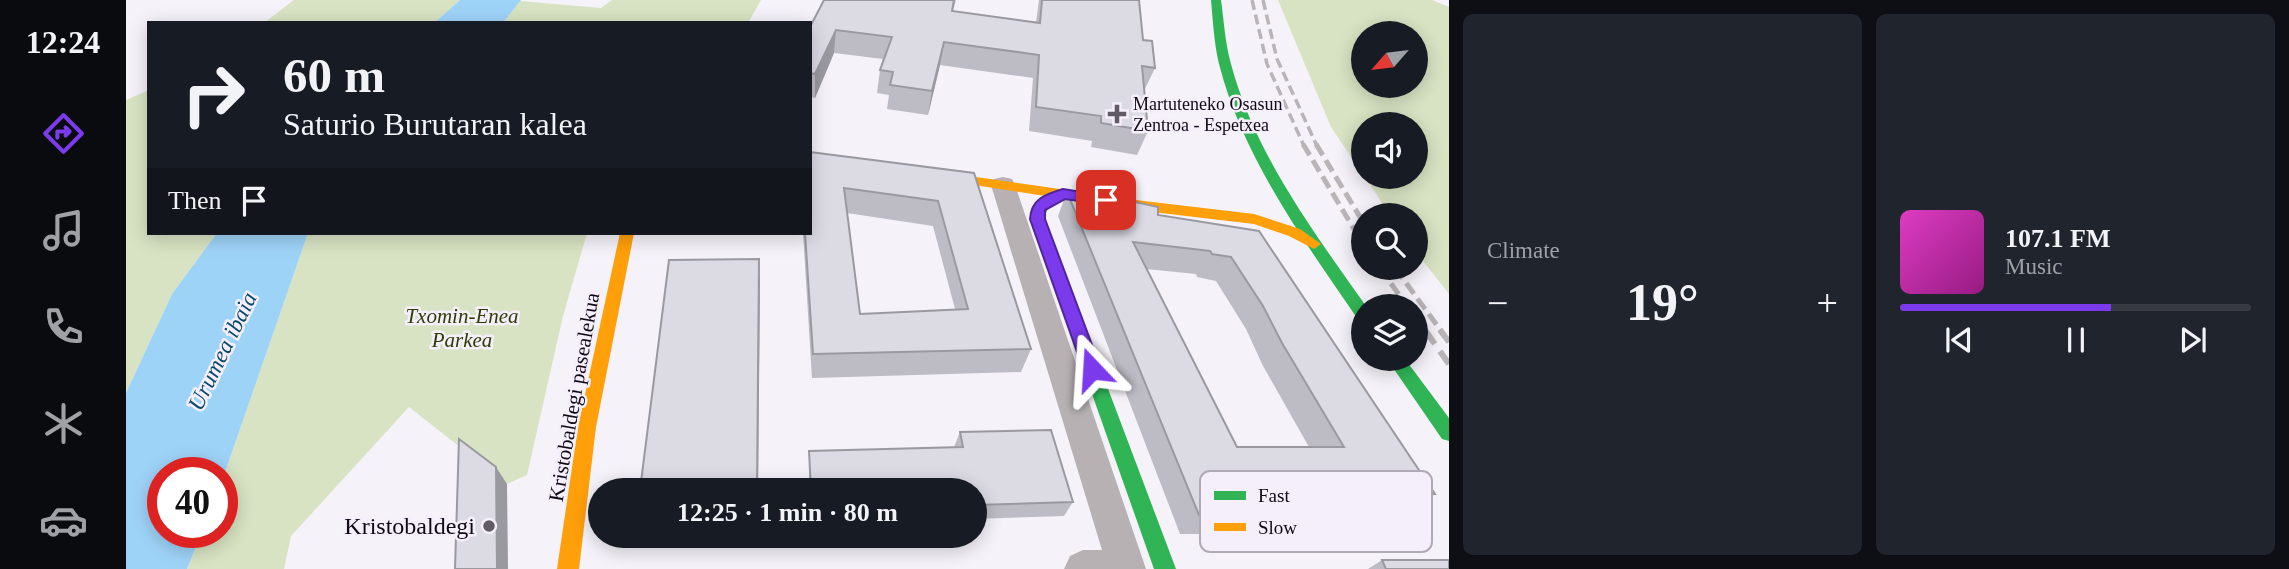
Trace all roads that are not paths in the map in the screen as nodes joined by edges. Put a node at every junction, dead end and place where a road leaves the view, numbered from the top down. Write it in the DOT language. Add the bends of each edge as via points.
graph roads {
  1 [pos="1216,0"];
  2 [pos="904,170"];
  3 [pos="1003,185"];
  4 [pos="1063,194"];
  5 [pos="1290,204"];
  6 [pos="1263,219"];
  7 [pos="627,235"];
  8 [pos="1314,244"];
  9 [pos="1351,297"];
  10 [pos="1404,371"];
  11 [pos="1449,433"];
  12 [pos="1127,568"];
  13 [pos="568,569"];
  14 [pos="1083,569"];
  15 [pos="1165,569"];
  1 -- 5 [label="street" via="1233,89"];
  2 -- 3 [label="street"];
  3 -- 4 [label="street"];
  3 -- 12 [label="street"];
  4 -- 6 [label="street"];
  4 -- 15 [label="street" via="1043,203 1037,219"];
  5 -- 6 [label="street" via="1283,215"];
  5 -- 8 [label="street"];
  6 -- 8 [label="street" via="1291,228"];
  7 -- 13 [label="street, Kristobaldegi pasealekua" via="589,414"];
  8 -- 9 [label="street"];
  10 -- 11 [label="street"];
  12 -- 14 [label="street"];
}
